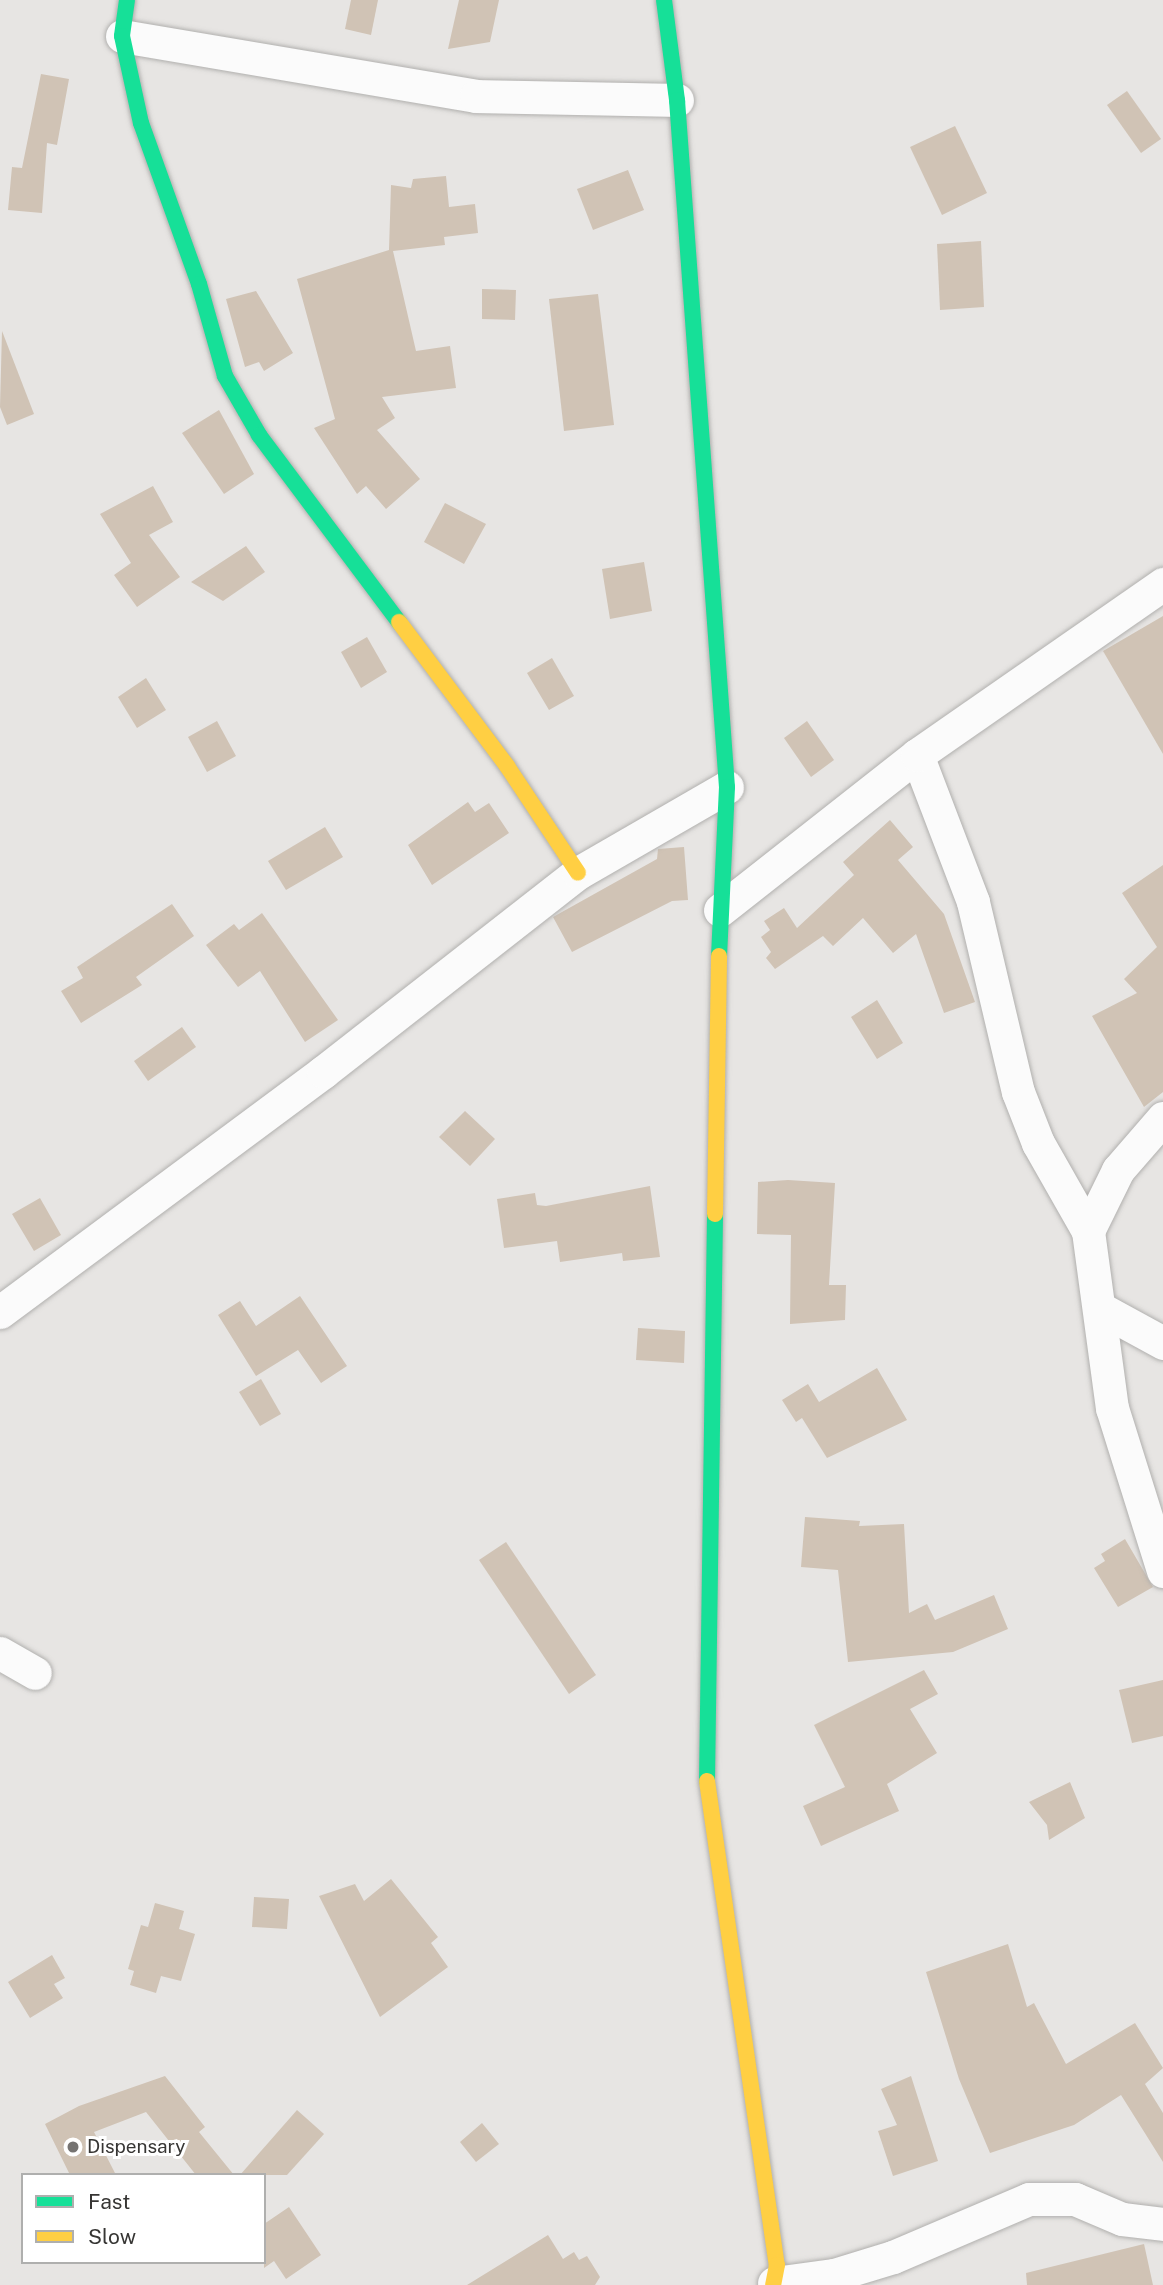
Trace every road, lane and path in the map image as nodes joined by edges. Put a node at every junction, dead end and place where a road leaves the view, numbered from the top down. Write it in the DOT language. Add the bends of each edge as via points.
graph roads {
  1 [pos="127,0"];
  2 [pos="664,0"];
  3 [pos="122,36"];
  4 [pos="677,100"];
  5 [pos="1163,584"];
  6 [pos="917,755"];
  7 [pos="727,787"];
  8 [pos="578,873"];
  9 [pos="720,910"];
  10 [pos="1163,1118"];
  11 [pos="1088,1231"];
  12 [pos="1101,1309"];
  13 [pos="0,1312"];
  14 [pos="1163,1343"];
  15 [pos="1163,1571"];
  16 [pos="0,1653"];
  17 [pos="35,1673"];
  18 [pos="1163,2224"];
  19 [pos="773,2284"];
  1 -- 3 [label="street"];
  2 -- 4 [label="street"];
  3 -- 4 [label="street" via="476,96"];
  3 -- 8 [label="street" via="141,122 199,284 225,376 259,435 507,765"];
  4 -- 7 [label="street"];
  5 -- 6 [label="street"];
  6 -- 9 [label="street"];
  6 -- 11 [label="street" via="973,902 1018,1092 1038,1143"];
  7 -- 8 [label="street"];
  7 -- 9 [label="street"];
  8 -- 13 [label="street" via="323,1072"];
  9 -- 19 [label="street" via="706,1774 777,2265"];
  10 -- 11 [label="street" via="1118,1170"];
  11 -- 12 [label="street"];
  12 -- 14 [label="street"];
  12 -- 15 [label="street" via="1112,1408"];
  16 -- 17 [label="street"];
  18 -- 19 [label="street" via="1122,2219 1075,2199 1038,2197 894,2257 834,2275"];
}
